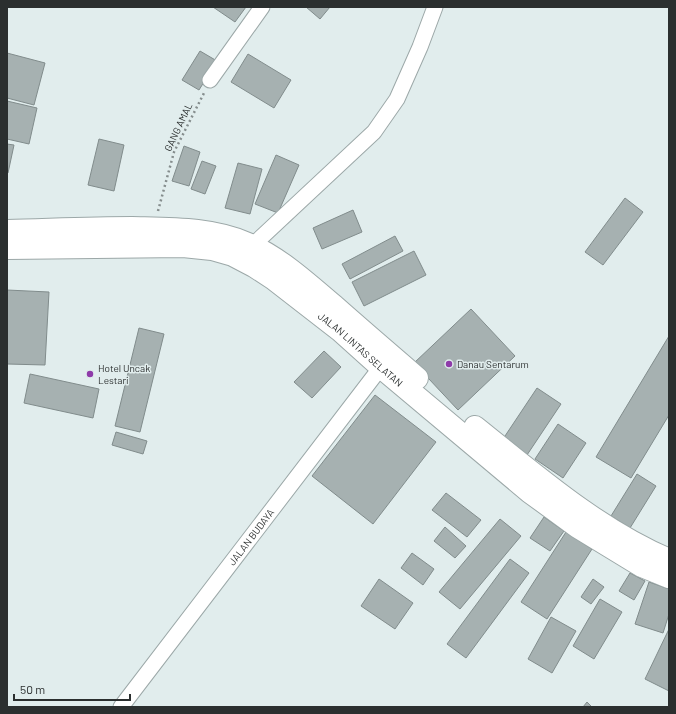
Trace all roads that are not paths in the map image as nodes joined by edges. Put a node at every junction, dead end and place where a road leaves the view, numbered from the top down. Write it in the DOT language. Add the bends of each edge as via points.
graph roads {
  1 [pos="262,7"];
  2 [pos="435,7"];
  3 [pos="210,80"];
  4 [pos="7,231"];
  5 [pos="252,246"];
  6 [pos="7,248"];
  7 [pos="381,367"];
  8 [pos="669,560"];
  9 [pos="669,577"];
  10 [pos="121,707"];
  1 -- 3 [label="street"];
  2 -- 5 [label="street" via="397,99 374,132"];
  4 -- 5 [label="highway, JALAN LINTAS SELATAN" via="97,228 204,231"];
  5 -- 8 [label="highway, JALAN LINTAS SELATAN" via="267,254 317,292 458,414 549,486 590,516"];
  6 -- 7 [label="highway, JALAN LINTAS SELATAN" via="183,246 233,256 254,266 285,287 341,331"];
  7 -- 9 [label="highway, JALAN LINTAS SELATAN" via="530,492 578,527 642,566"];
  7 -- 10 [label="street, JALAN BUDAYA"];
}
